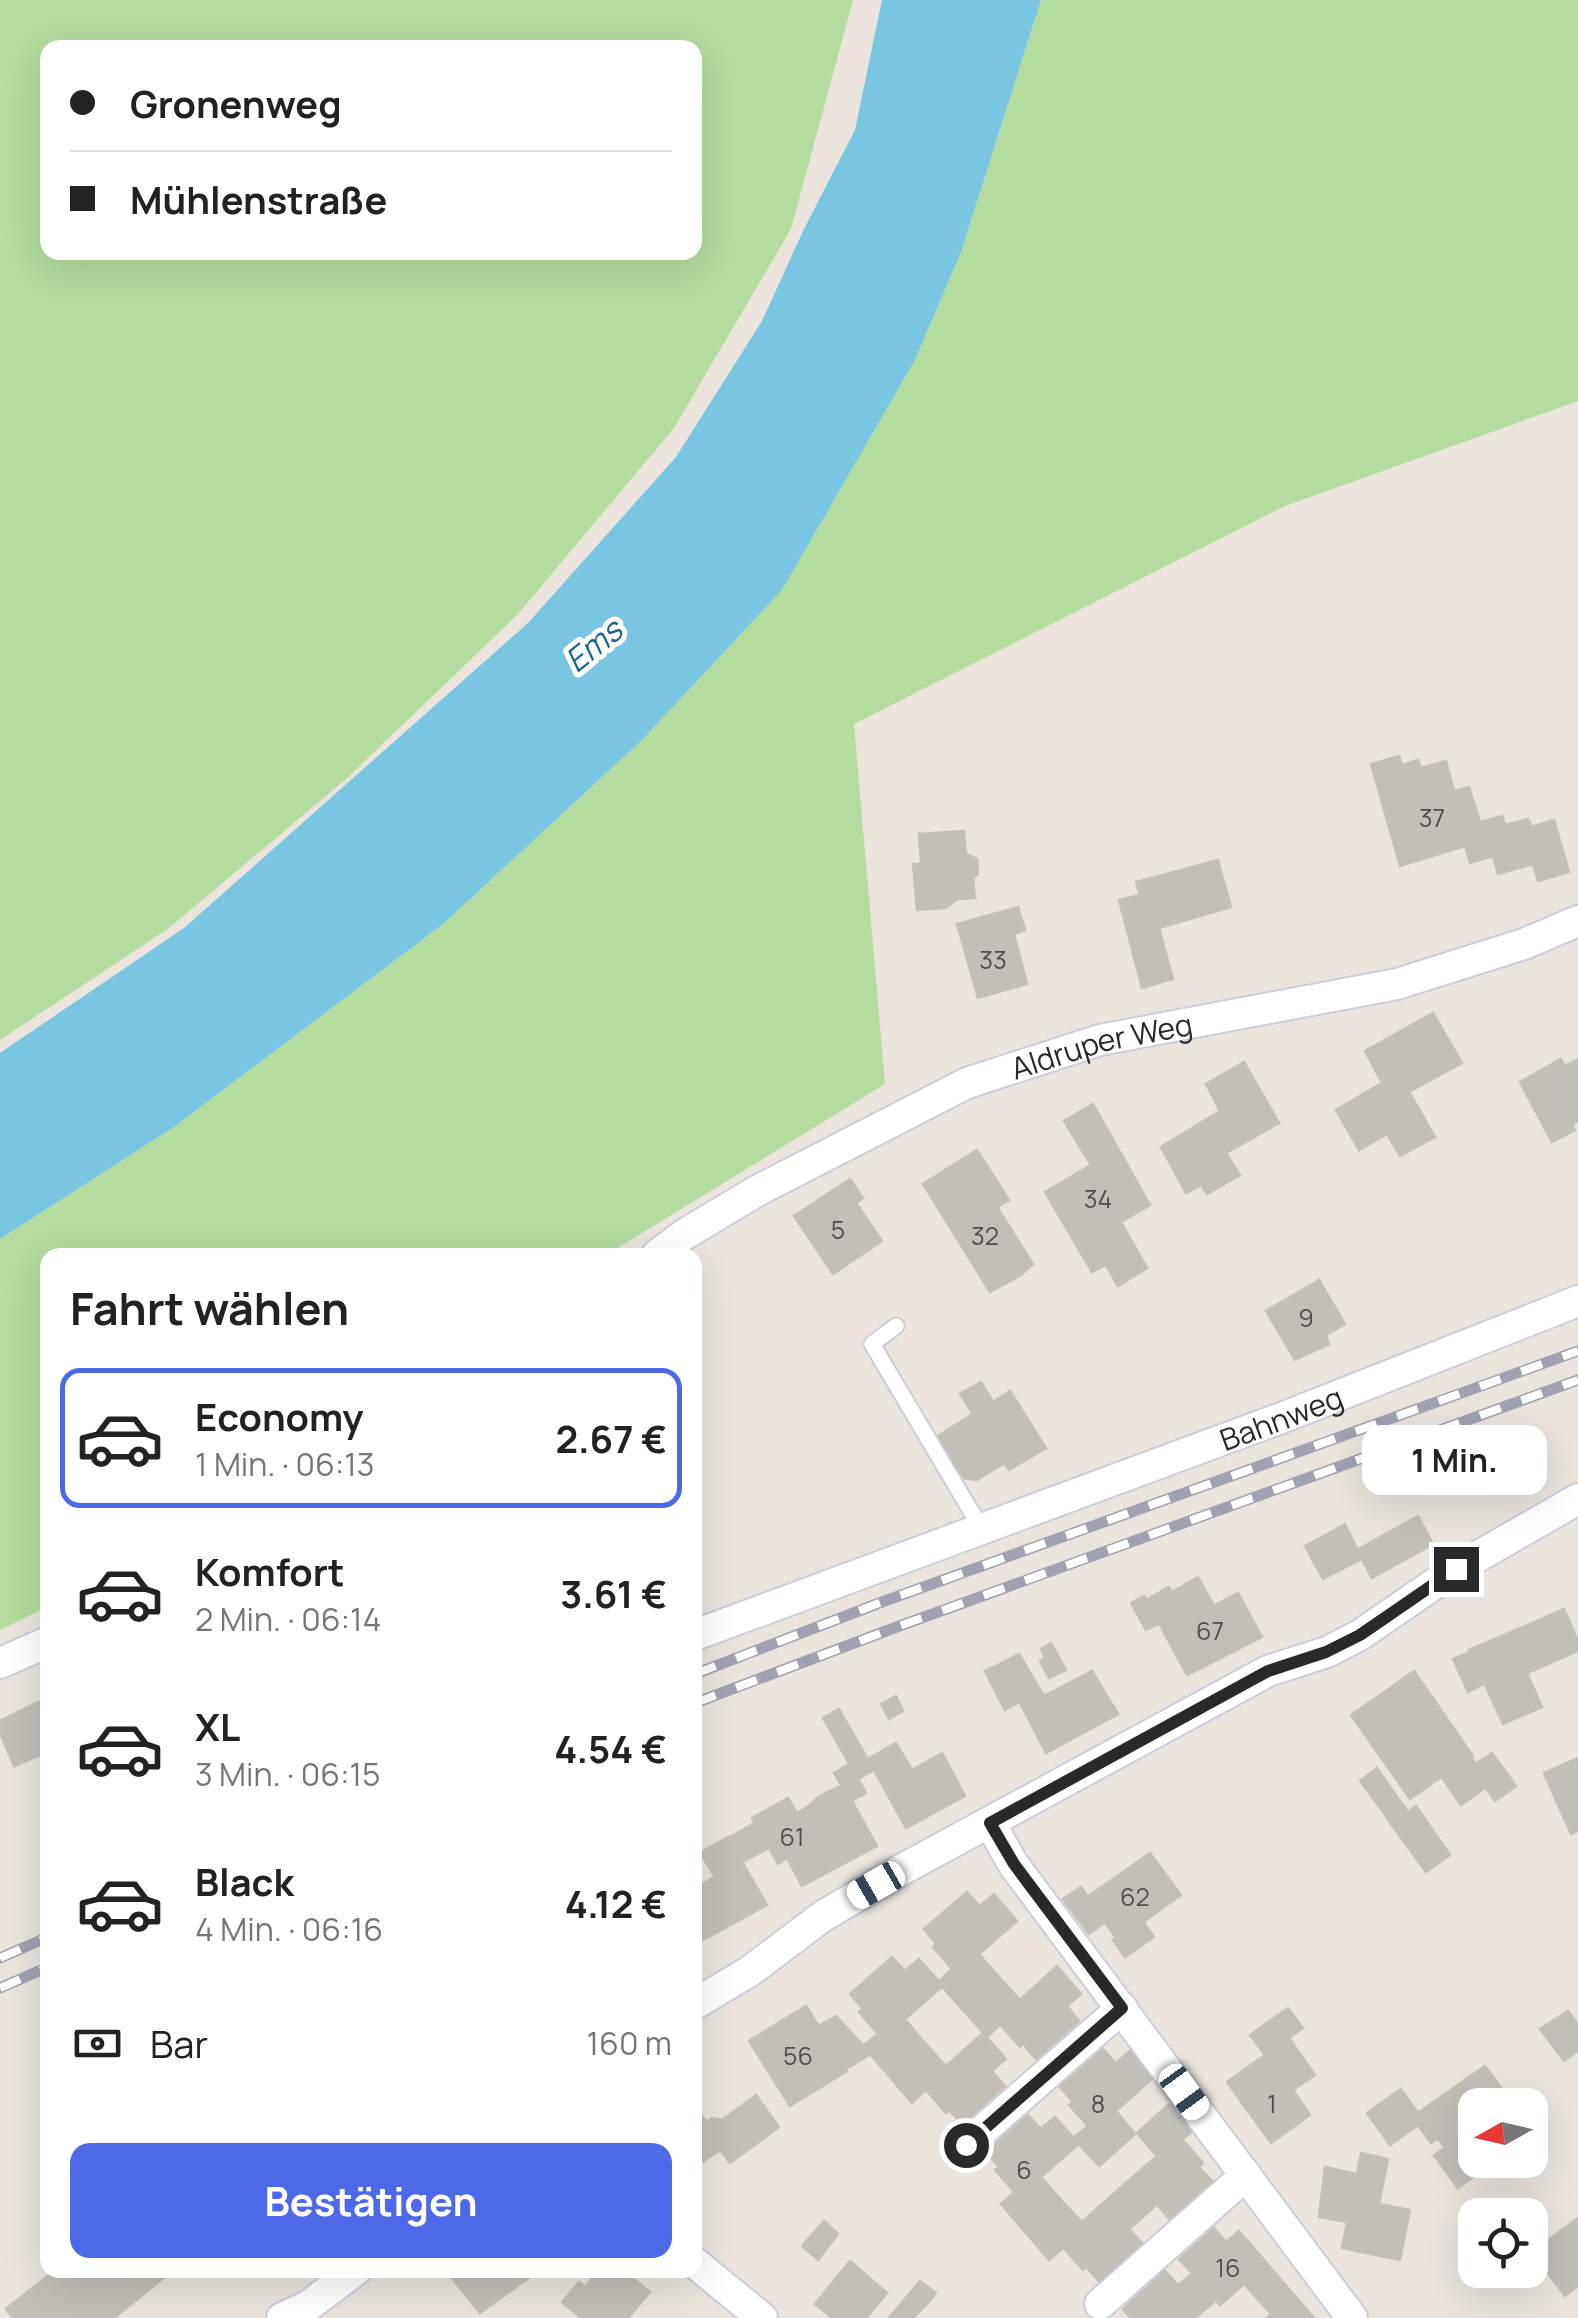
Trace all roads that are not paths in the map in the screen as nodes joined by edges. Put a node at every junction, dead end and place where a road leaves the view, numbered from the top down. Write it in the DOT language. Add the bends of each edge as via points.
graph roads {
  1 [pos="1578,921"];
  2 [pos="666,1248"];
  3 [pos="1578,1300"];
  4 [pos="896,1326"];
  5 [pos="1578,1499"];
  6 [pos="981,1528"];
  7 [pos="702,1631"];
  8 [pos="40,1646"];
  9 [pos="0,1663"];
  10 [pos="990,1823"];
  11 [pos="702,2000"];
  12 [pos="1122,2008"];
  13 [pos="966,2145"];
  14 [pos="1246,2176"];
  15 [pos="702,2268"];
  16 [pos="345,2278"];
  17 [pos="1100,2304"];
  18 [pos="282,2318"];
  19 [pos="762,2318"];
  20 [pos="1352,2318"];
  1 -- 2 [label="street, Aldruper Weg" via="1397,984 1100,1040 967,1082 757,1190"];
  3 -- 6 [label="street, Bahnweg"];
  4 -- 6 [label="lane" via="872,1344"];
  5 -- 10 [label="street" via="1456,1569 1360,1635 1268,1671"];
  6 -- 7 [label="street, Bahnweg"];
  8 -- 9 [label="street"];
  10 -- 11 [label="street" via="822,1916"];
  10 -- 12 [label="street"];
  12 -- 13 [label="street"];
  12 -- 14 [label="street"];
  14 -- 17 [label="street"];
  14 -- 20 [label="street"];
  15 -- 19 [label="street"];
  16 -- 18 [label="street"];
}
